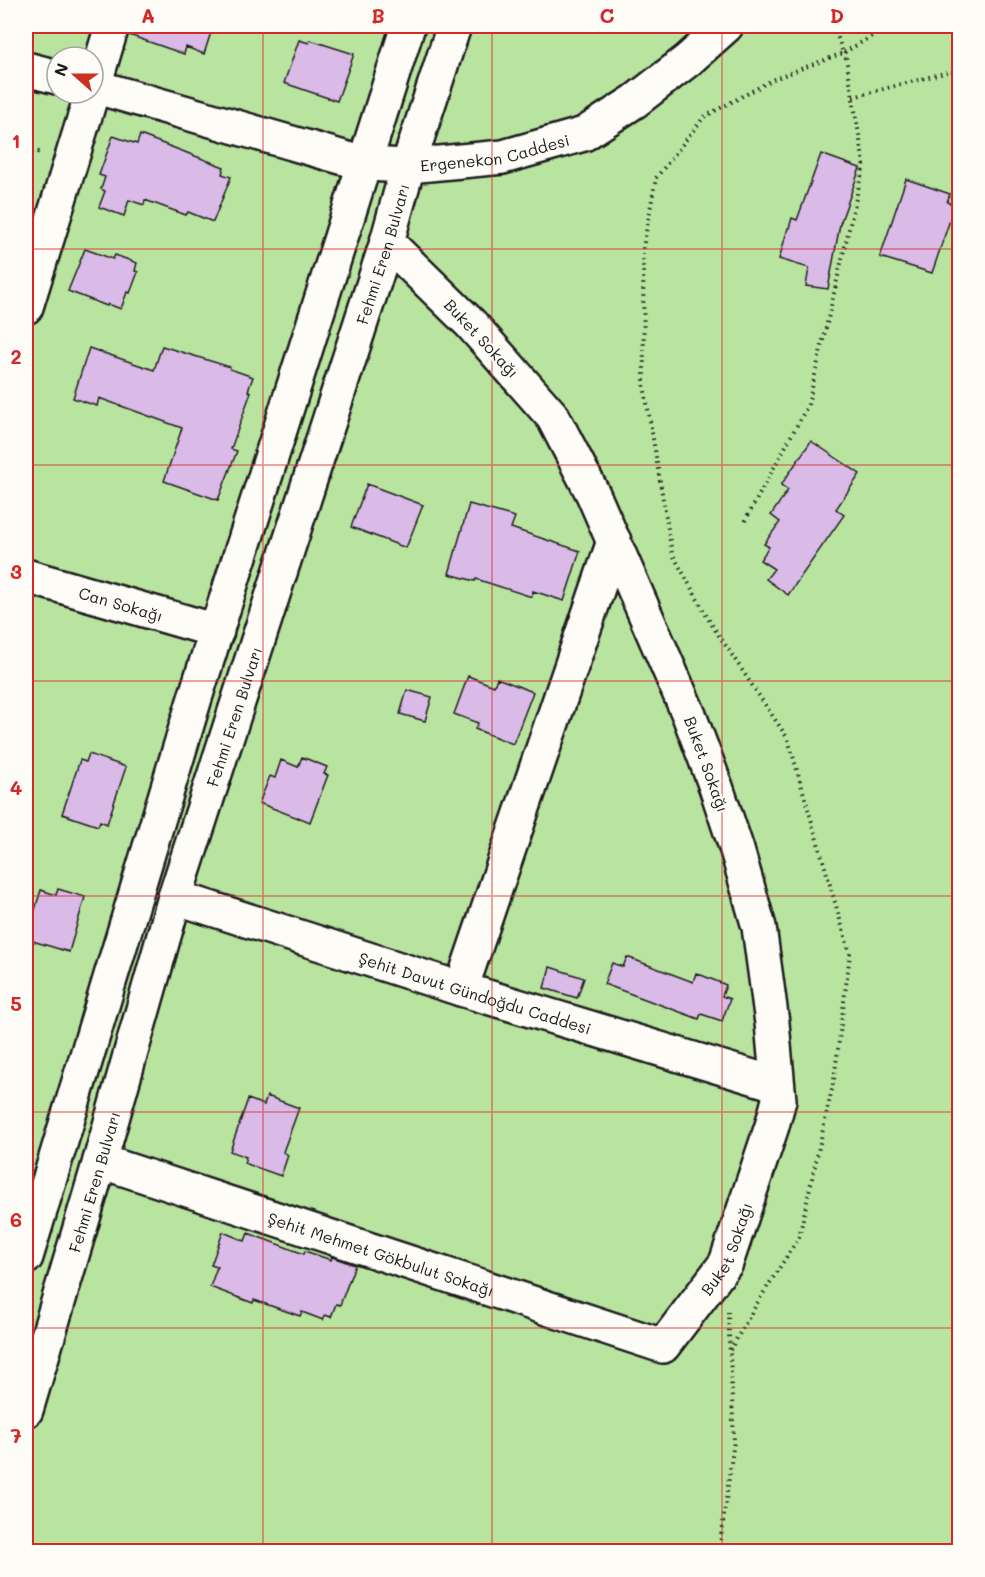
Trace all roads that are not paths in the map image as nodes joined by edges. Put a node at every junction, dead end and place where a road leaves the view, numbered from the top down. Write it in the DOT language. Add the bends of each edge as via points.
graph roads {
  1 [pos="112,26"];
  2 [pos="408,26"];
  3 [pos="454,26"];
  4 [pos="726,26"];
  5 [pos="105,49"];
  6 [pos="26,69"];
  7 [pos="45,74"];
  8 [pos="105,92"];
  9 [pos="88,105"];
  10 [pos="365,164"];
  11 [pos="408,166"];
  12 [pos="387,242"];
  13 [pos="26,307"];
  14 [pos="614,541"];
  15 [pos="26,576"];
  16 [pos="217,631"];
  17 [pos="175,897"];
  18 [pos="461,989"];
  19 [pos="776,1084"];
  20 [pos="100,1161"];
  21 [pos="26,1257"];
  22 [pos="663,1346"];
  23 [pos="26,1410"];
  1 -- 5 [label="street"];
  2 -- 10 [label="street"];
  3 -- 11 [label="street, Fehmi Eren Bulvarı"];
  4 -- 11 [label="street, Ergenekon Caddesi" via="635,101 584,134 503,157"];
  6 -- 7 [label="street"];
  8 -- 10 [label="street, Ergenekon Caddesi"];
  9 -- 13 [label="street"];
  10 -- 11 [label="street, Ergenekon Caddesi"];
  10 -- 16 [label="street"];
  11 -- 12 [label="street, Fehmi Eren Bulvarı"];
  12 -- 14 [label="street, Buket Sokağı" via="471,324 553,417"];
  12 -- 17 [label="street, Fehmi Eren Bulvarı"];
  14 -- 18 [label="street"];
  14 -- 19 [label="street, Buket Sokağı" via="689,715 737,850 759,927"];
  15 -- 16 [label="street, Can Sokağı"];
  16 -- 21 [label="street"];
  17 -- 18 [label="street, Şehit Davut Gündoğdu Caddesi"];
  17 -- 20 [label="street, Fehmi Eren Bulvarı"];
  18 -- 19 [label="street, Şehit Davut Gündoğdu Caddesi"];
  19 -- 22 [label="street, Buket Sokağı" via="778,1100 772,1126 726,1263"];
  20 -- 22 [label="street, Şehit Mehmet Gökbulut Sokağı"];
  20 -- 23 [label="street, Fehmi Eren Bulvarı"];
}
